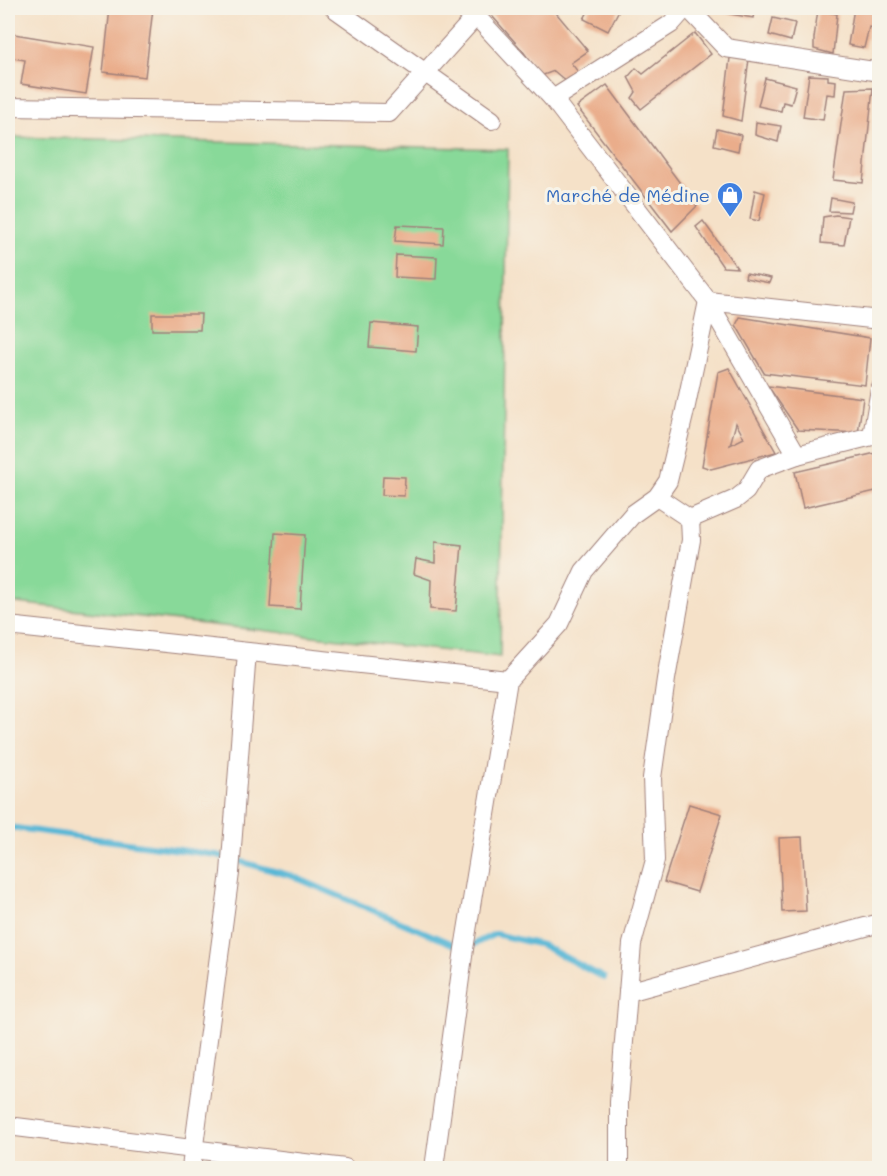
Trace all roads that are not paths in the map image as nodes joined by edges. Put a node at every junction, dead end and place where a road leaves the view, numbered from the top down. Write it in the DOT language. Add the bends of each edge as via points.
graph roads {
  1 [pos="334,8"];
  2 [pos="687,8"];
  3 [pos="470,12"];
  4 [pos="425,72"];
  5 [pos="879,72"];
  6 [pos="553,99"];
  7 [pos="8,107"];
  8 [pos="492,120"];
  9 [pos="708,301"];
  10 [pos="879,320"];
  11 [pos="879,390"];
  12 [pos="876,435"];
  13 [pos="797,455"];
  14 [pos="657,497"];
  15 [pos="690,519"];
  16 [pos="8,626"];
  17 [pos="247,652"];
  18 [pos="508,680"];
  19 [pos="879,924"];
  20 [pos="628,992"];
  21 [pos="8,1126"];
  22 [pos="192,1159"];
  23 [pos="345,1168"];
  24 [pos="434,1168"];
  25 [pos="619,1168"];
  1 -- 4 [label="street"];
  2 -- 5 [label="street" via="726,48"];
  2 -- 6 [label="street" via="671,24"];
  3 -- 4 [label="street"];
  3 -- 6 [label="street"];
  4 -- 7 [label="street" via="389,113"];
  4 -- 8 [label="street"];
  6 -- 9 [label="street"];
  9 -- 10 [label="street"];
  9 -- 13 [label="street"];
  9 -- 14 [label="street" via="668,481"];
  11 -- 12 [label="street"];
  12 -- 13 [label="street"];
  13 -- 15 [label="street" via="759,469 736,500"];
  14 -- 15 [label="street"];
  14 -- 18 [label="street" via="633,514 584,571 559,624"];
  15 -- 20 [label="street" via="691,540 652,778 655,860 632,944"];
  16 -- 17 [label="street"];
  17 -- 18 [label="street"];
  17 -- 22 [label="street" via="230,873"];
  18 -- 24 [label="street" via="464,949"];
  19 -- 20 [label="street"];
  20 -- 25 [label="street" via="619,1102"];
  21 -- 22 [label="street"];
  22 -- 23 [label="street"];
}
